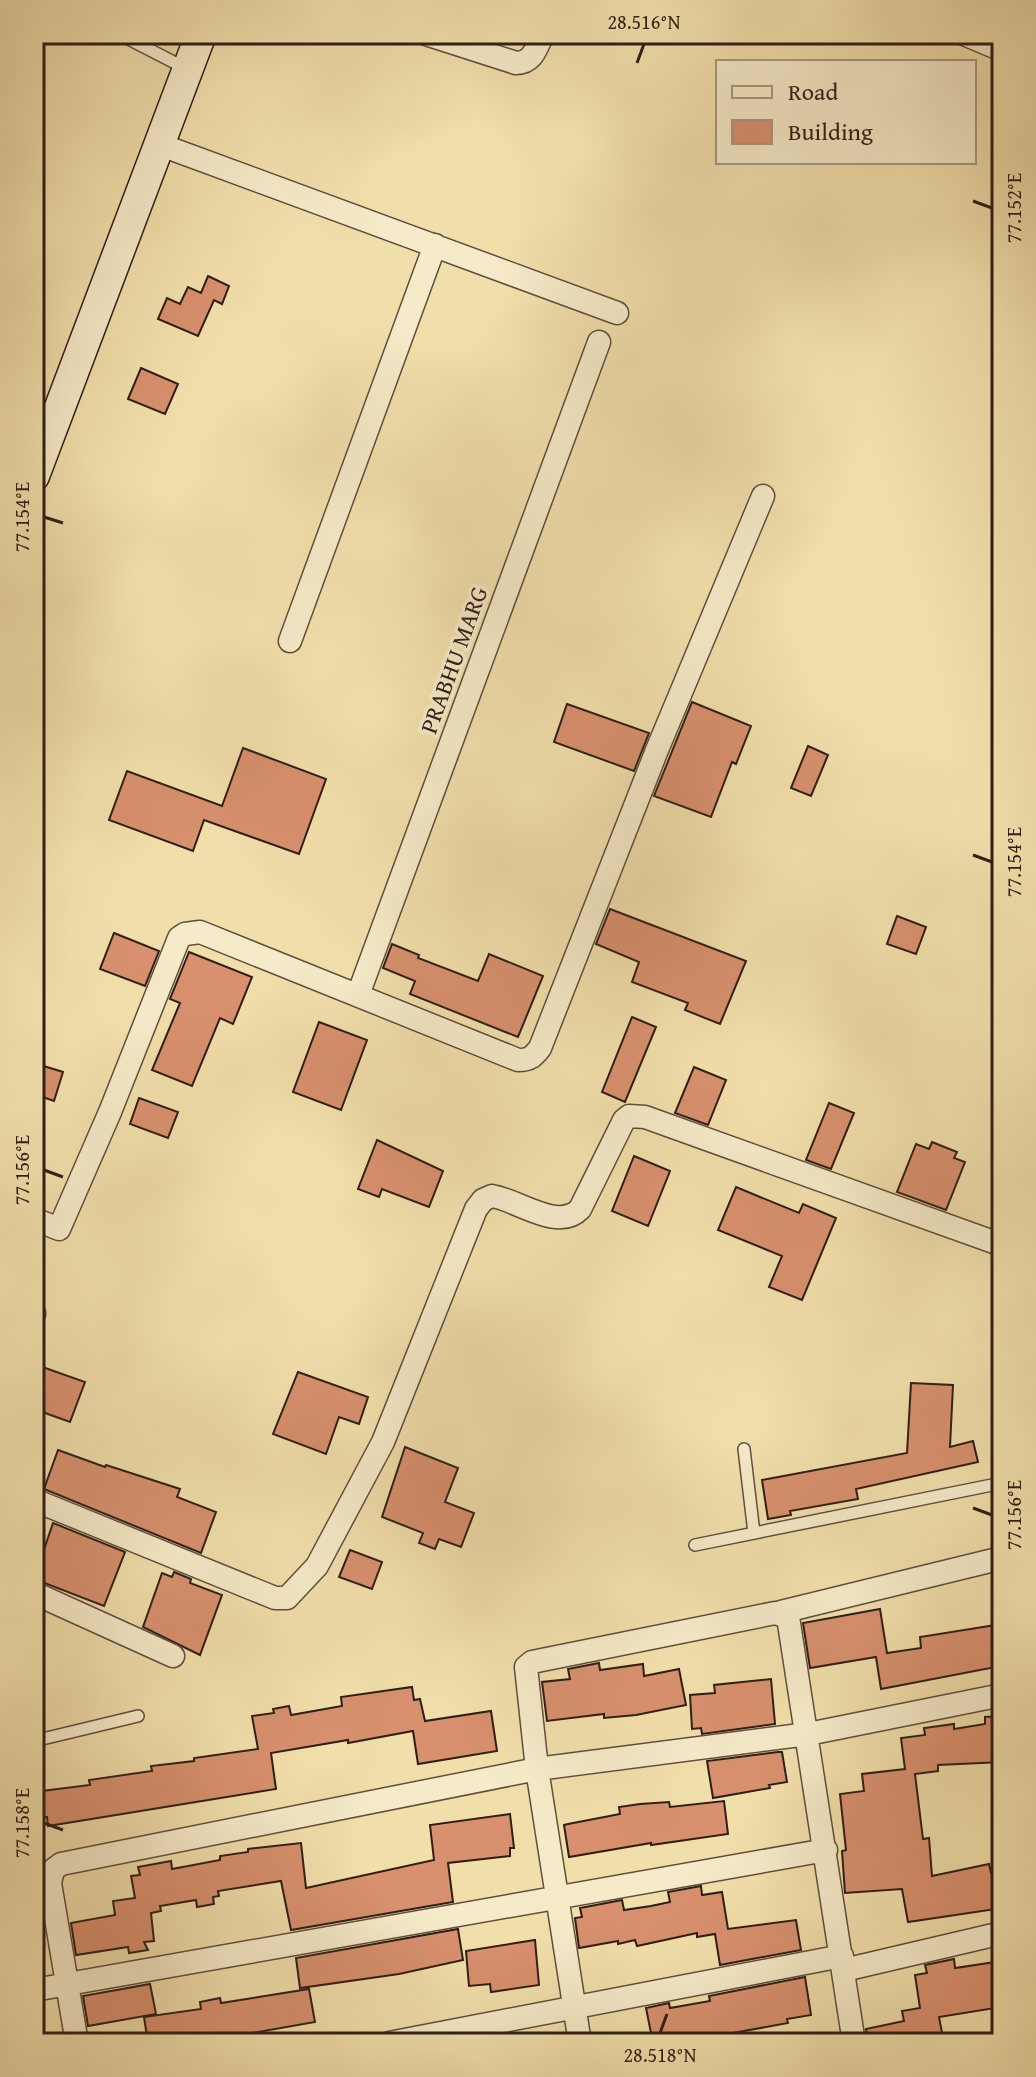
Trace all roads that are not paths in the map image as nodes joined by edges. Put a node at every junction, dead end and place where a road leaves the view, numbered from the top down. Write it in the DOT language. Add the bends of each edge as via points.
graph roads {
  1 [pos="119,34"];
  2 [pos="426,34"];
  3 [pos="543,34"];
  4 [pos="964,34"];
  5 [pos="194,36"];
  6 [pos="1002,50"];
  7 [pos="188,69"];
  8 [pos="161,145"];
  9 [pos="435,245"];
  10 [pos="617,313"];
  11 [pos="599,342"];
  12 [pos="34,476"];
  13 [pos="763,496"];
  14 [pos="290,641"];
  15 [pos="358,995"];
  16 [pos="34,1219"];
  17 [pos="1002,1245"];
  18 [pos="744,1449"];
  19 [pos="1002,1483"];
  20 [pos="34,1500"];
  21 [pos="754,1533"];
  22 [pos="695,1545"];
  23 [pos="1002,1558"];
  24 [pos="35,1595"];
  25 [pos="781,1612"];
  26 [pos="173,1656"];
  27 [pos="1002,1695"];
  28 [pos="138,1716"];
  29 [pos="808,1734"];
  30 [pos="34,1741"];
  31 [pos="537,1769"];
  32 [pos="826,1850"];
  33 [pos="42,1883"];
  34 [pos="557,1897"];
  35 [pos="1002,1933"];
  36 [pos="843,1963"];
  37 [pos="67,1985"];
  38 [pos="34,1990"];
  39 [pos="575,2009"];
  40 [pos="77,2043"];
  41 [pos="389,2043"];
  42 [pos="580,2043"];
  43 [pos="854,2043"];
  1 -- 7 [label="lane"];
  2 -- 3 [label="street" via="516,63 531,58"];
  4 -- 6 [label="street"];
  5 -- 7 [label="street"];
  7 -- 8 [label="street"];
  8 -- 9 [label="street"];
  8 -- 12 [label="street"];
  9 -- 10 [label="street"];
  9 -- 14 [label="street"];
  11 -- 15 [label="street, PRABHU MARG"];
  13 -- 15 [label="street" via="535,1056 518,1060"];
  15 -- 16 [label="street" via="200,932 179,938 59,1229"];
  17 -- 20 [label="street" via="645,1117 629,1116 575,1214 555,1217 492,1196 476,1209 383,1442 317,1566 287,1598 275,1598"];
  18 -- 21 [label="lane"];
  19 -- 21 [label="lane"];
  21 -- 22 [label="lane"];
  23 -- 25 [label="street"];
  24 -- 26 [label="street"];
  25 -- 29 [label="street" via="790,1622"];
  25 -- 31 [label="street" via="528,1664"];
  27 -- 29 [label="street"];
  28 -- 30 [label="lane"];
  29 -- 31 [label="street"];
  29 -- 32 [label="street"];
  31 -- 33 [label="street" via="71,1860"];
  31 -- 34 [label="street"];
  32 -- 34 [label="street"];
  32 -- 36 [label="street"];
  33 -- 37 [label="street"];
  34 -- 37 [label="street"];
  34 -- 39 [label="street"];
  35 -- 36 [label="street"];
  36 -- 39 [label="street"];
  36 -- 43 [label="street"];
  37 -- 38 [label="street"];
  37 -- 40 [label="street"];
  39 -- 41 [label="street"];
  39 -- 42 [label="street"];
}
